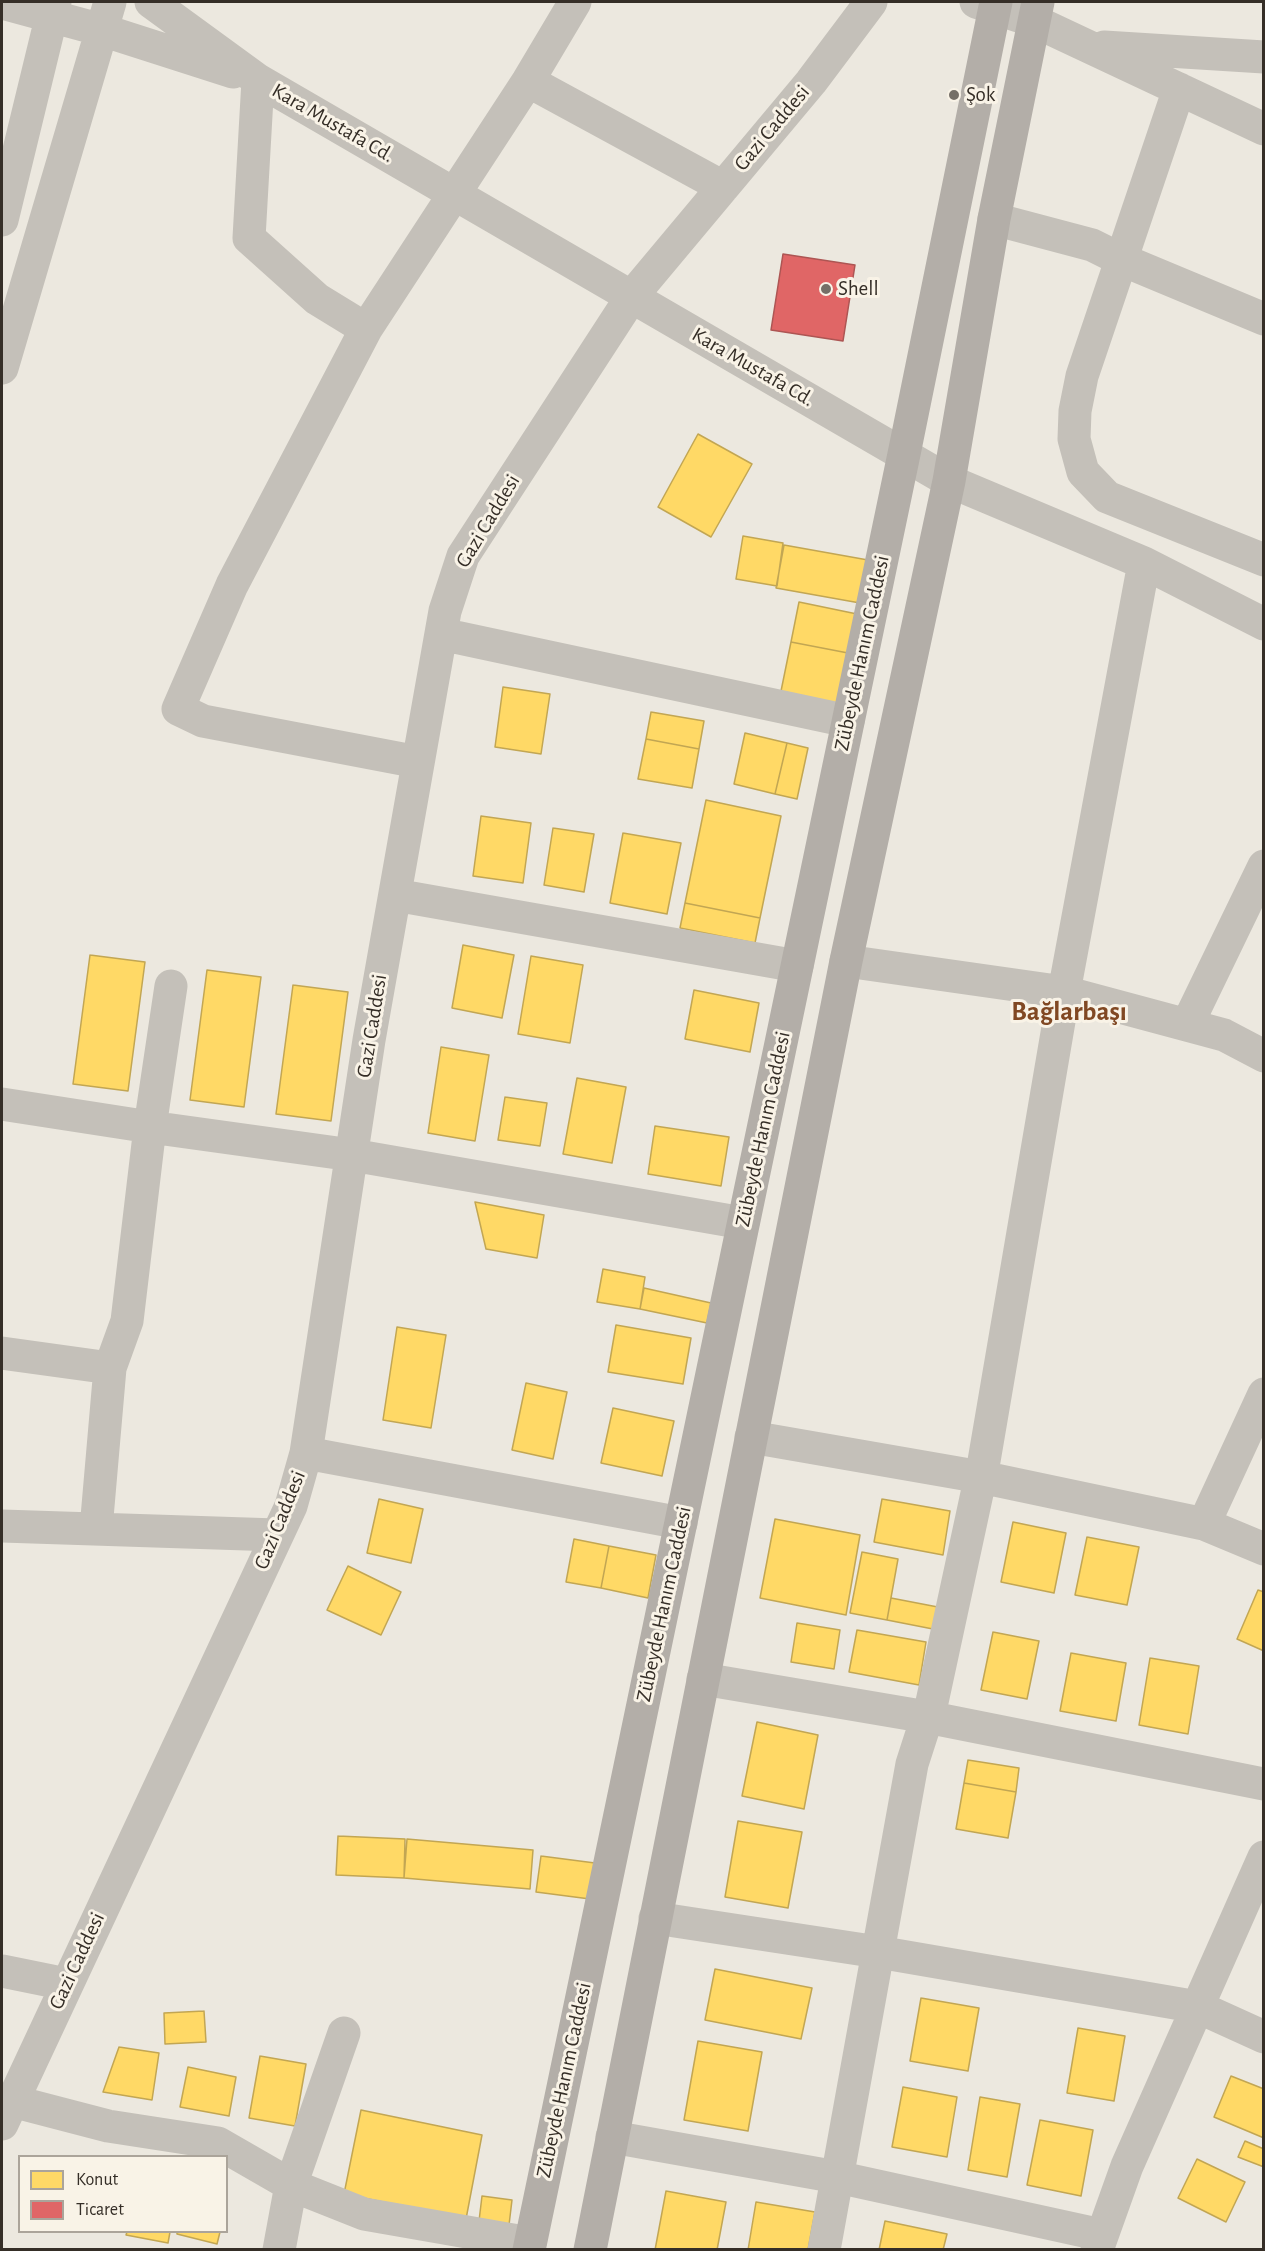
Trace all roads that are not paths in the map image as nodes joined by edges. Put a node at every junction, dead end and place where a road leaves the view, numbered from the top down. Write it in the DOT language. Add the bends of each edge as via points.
graph roads {
  1 [pos="151,2"];
  2 [pos="575,2"];
  3 [pos="871,2"];
  4 [pos="2,3"];
  5 [pos="989,3"];
  6 [pos="52,9"];
  7 [pos="1036,11"];
  8 [pos="106,16"];
  9 [pos="1086,45"];
  10 [pos="1263,57"];
  11 [pos="258,80"];
  12 [pos="528,81"];
  13 [pos="1179,89"];
  14 [pos="1263,128"];
  15 [pos="723,187"];
  16 [pos="456,195"];
  17 [pos="994,219"];
  18 [pos="2,220"];
  19 [pos="1120,259"];
  20 [pos="632,296"];
  21 [pos="1263,319"];
  22 [pos="366,329"];
  23 [pos="2,368"];
  24 [pos="904,454"];
  25 [pos="949,481"];
  26 [pos="1263,560"];
  27 [pos="1144,563"];
  28 [pos="1263,624"];
  29 [pos="441,634"];
  30 [pos="848,721"];
  31 [pos="418,762"];
  32 [pos="1263,866"];
  33 [pos="395,895"];
  34 [pos="846,961"];
  35 [pos="797,966"];
  36 [pos="171,986"];
  37 [pos="1064,992"];
  38 [pos="1187,1025"];
  39 [pos="1263,1056"];
  40 [pos="2,1104"];
  41 [pos="150,1127"];
  42 [pos="352,1155"];
  43 [pos="743,1223"];
  44 [pos="2,1353"];
  45 [pos="110,1368"];
  46 [pos="1263,1394"];
  47 [pos="751,1437"];
  48 [pos="306,1453"];
  49 [pos="981,1477"];
  50 [pos="681,1523"];
  51 [pos="1204,1524"];
  52 [pos="2,1526"];
  53 [pos="96,1529"];
  54 [pos="277,1535"];
  55 [pos="1263,1549"];
  56 [pos="703,1679"];
  57 [pos="927,1717"];
  58 [pos="1263,1784"];
  59 [pos="1263,1857"];
  60 [pos="655,1918"];
  61 [pos="878,1952"];
  62 [pos="2,1971"];
  63 [pos="66,1984"];
  64 [pos="1198,2007"];
  65 [pos="344,2032"];
  66 [pos="1263,2037"];
  67 [pos="7,2112"];
  68 [pos="612,2137"];
  69 [pos="837,2177"];
  70 [pos="291,2185"];
  71 [pos="1100,2242"];
  72 [pos="529,2246"];
  73 [pos="279,2250"];
  74 [pos="590,2250"];
  75 [pos="824,2250"];
  1 -- 11 [label="street"];
  2 -- 12 [label="street"];
  3 -- 15 [label="street, Gazi Caddesi" via="811,82"];
  4 -- 6 [label="street"];
  5 -- 7 [label="street"];
  5 -- 24 [label="main road, Zübeyde Hanım Caddesi"];
  6 -- 8 [label="street"];
  6 -- 18 [label="street"];
  7 -- 9 [label="street"];
  7 -- 17 [label="main road"];
  8 -- 11 [label="street"];
  8 -- 23 [label="street"];
  9 -- 10 [label="street"];
  9 -- 13 [label="street"];
  11 -- 16 [label="street, Kara Mustafa Cd."];
  11 -- 22 [label="street" via="249,238 317,299"];
  12 -- 15 [label="street"];
  12 -- 16 [label="street"];
  13 -- 14 [label="street"];
  13 -- 19 [label="street"];
  15 -- 20 [label="street, Gazi Caddesi"];
  16 -- 20 [label="street, Kara Mustafa Cd."];
  16 -- 22 [label="street"];
  17 -- 19 [label="street" via="1092,245"];
  17 -- 25 [label="main road"];
  19 -- 21 [label="street"];
  19 -- 26 [label="street" via="1082,376 1075,411 1074,439 1083,472 1107,497"];
  20 -- 24 [label="street, Kara Mustafa Cd."];
  20 -- 29 [label="street, Gazi Caddesi" via="463,556"];
  22 -- 31 [label="street" via="232,585 178,709 203,722"];
  24 -- 25 [label="street, Kara Mustafa Cd."];
  24 -- 30 [label="main road, Zübeyde Hanım Caddesi"];
  25 -- 27 [label="street, Kara Mustafa Cd."];
  25 -- 34 [label="main road"];
  27 -- 28 [label="street, Kara Mustafa Cd."];
  27 -- 37 [label="street"];
  29 -- 30 [label="street"];
  29 -- 31 [label="street, Gazi Caddesi"];
  30 -- 35 [label="main road, Zübeyde Hanım Caddesi"];
  31 -- 33 [label="street, Gazi Caddesi"];
  32 -- 38 [label="street"];
  33 -- 35 [label="street"];
  33 -- 42 [label="street, Gazi Caddesi"];
  34 -- 37 [label="street"];
  34 -- 47 [label="main road"];
  35 -- 43 [label="main road, Zübeyde Hanım Caddesi"];
  36 -- 41 [label="street"];
  37 -- 38 [label="street"];
  37 -- 49 [label="street"];
  38 -- 39 [label="street" via="1224,1035"];
  40 -- 41 [label="street"];
  41 -- 42 [label="street"];
  41 -- 45 [label="street" via="128,1321"];
  42 -- 43 [label="street"];
  42 -- 48 [label="street, Gazi Caddesi"];
  43 -- 50 [label="main road, Zübeyde Hanım Caddesi"];
  44 -- 45 [label="street"];
  45 -- 53 [label="street"];
  46 -- 51 [label="street"];
  47 -- 49 [label="street"];
  47 -- 56 [label="main road"];
  48 -- 50 [label="street"];
  48 -- 54 [label="street, Gazi Caddesi" via="291,1506"];
  49 -- 51 [label="street"];
  49 -- 57 [label="street"];
  50 -- 72 [label="main road, Zübeyde Hanım Caddesi"];
  51 -- 55 [label="street"];
  52 -- 53 [label="street"];
  53 -- 54 [label="street"];
  54 -- 63 [label="street, Gazi Caddesi"];
  56 -- 57 [label="street"];
  56 -- 60 [label="main road"];
  57 -- 58 [label="street"];
  57 -- 61 [label="street" via="912,1764"];
  59 -- 64 [label="street"];
  60 -- 61 [label="street"];
  60 -- 68 [label="main road"];
  61 -- 64 [label="street"];
  61 -- 69 [label="street"];
  62 -- 63 [label="street"];
  63 -- 67 [label="street, Gazi Caddesi"];
  64 -- 66 [label="street"];
  64 -- 71 [label="street" via="1127,2166"];
  65 -- 70 [label="street"];
  67 -- 70 [label="street" via="218,2143"];
  68 -- 69 [label="street"];
  68 -- 74 [label="main road"];
  69 -- 71 [label="street"];
  69 -- 75 [label="street"];
  70 -- 72 [label="street" via="364,2214"];
  70 -- 73 [label="street"];
}
